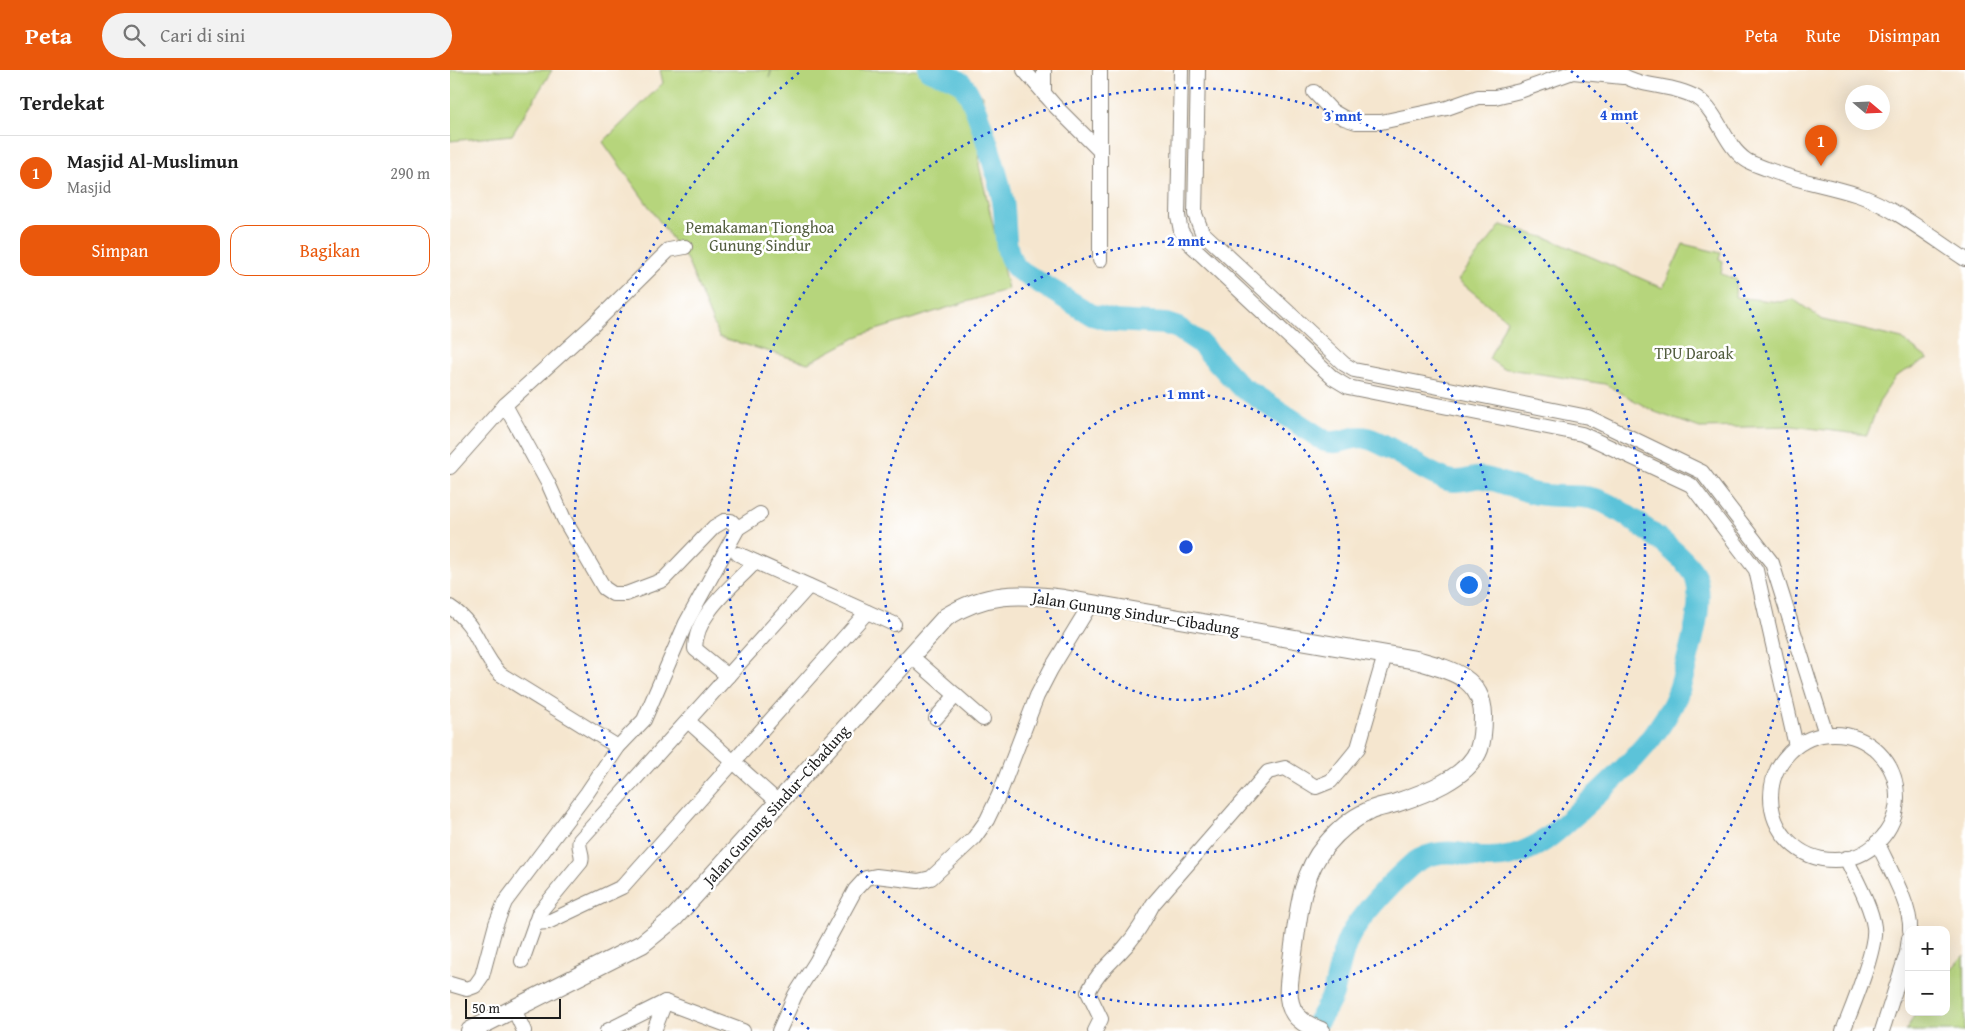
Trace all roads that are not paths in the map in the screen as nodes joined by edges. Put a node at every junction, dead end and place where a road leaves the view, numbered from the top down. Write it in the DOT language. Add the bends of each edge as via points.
graph roads {
  1 [pos="1024,70"];
  2 [pos="1044,70"];
  3 [pos="1100,70"];
  4 [pos="1181,70"];
  5 [pos="1198,70"];
  6 [pos="1619,73"];
  7 [pos="1314,92"];
  8 [pos="1044,94"];
  9 [pos="1100,151"];
  10 [pos="686,248"];
  11 [pos="1965,259"];
  12 [pos="1100,260"];
  13 [pos="506,405"];
  14 [pos="450,467"];
  15 [pos="760,514"];
  16 [pos="738,528"];
  17 [pos="738,554"];
  18 [pos="755,562"];
  19 [pos="809,586"];
  20 [pos="1090,605"];
  21 [pos="450,608"];
  22 [pos="867,612"];
  23 [pos="894,624"];
  24 [pos="1385,655"];
  25 [pos="911,656"];
  26 [pos="728,676"];
  27 [pos="956,695"];
  28 [pos="936,718"];
  29 [pos="983,719"];
  30 [pos="688,721"];
  31 [pos="1826,734"];
  32 [pos="1796,746"];
  33 [pos="618,747"];
  34 [pos="734,762"];
  35 [pos="778,802"];
  36 [pos="1877,842"];
  37 [pos="1846,858"];
  38 [pos="535,923"];
  39 [pos="1910,926"];
  40 [pos="1905,959"];
  41 [pos="522,961"];
  42 [pos="450,984"];
  43 [pos="665,1002"];
  44 [pos="514,1009"];
  45 [pos="718,1026"];
  46 [pos="470,1031"];
  47 [pos="524,1031"];
  48 [pos="607,1031"];
  49 [pos="654,1031"];
  50 [pos="743,1031"];
  51 [pos="779,1031"];
  52 [pos="1096,1031"];
  53 [pos="1321,1031"];
  54 [pos="1844,1031"];
  55 [pos="1882,1031"];
  1 -- 8 [label="street"];
  2 -- 8 [label="street"];
  3 -- 9 [label="street"];
  4 -- 32 [label="street" via="1178,216 1181,231 1189,244 1333,378 1348,387 1582,434 1691,486 1756,570"];
  5 -- 31 [label="street" via="1195,214 1202,232 1354,370 1588,417 1702,472 1772,563"];
  6 -- 7 [label="street" via="1573,72 1520,91 1478,96 1447,108 1381,122 1356,122 1344,118 1332,111"];
  6 -- 11 [label="street" via="1697,98 1709,109 1738,154 1747,161 1786,177 1859,195 1906,218"];
  8 -- 9 [label="street"];
  9 -- 12 [label="street"];
  10 -- 13 [label="street" via="669,250"];
  13 -- 14 [label="street"];
  13 -- 16 [label="street" via="564,519 604,588 613,594 626,594 664,580 724,520 731,521"];
  15 -- 16 [label="street"];
  16 -- 33 [label="street" via="686,623 644,720"];
  17 -- 18 [label="street"];
  18 -- 19 [label="street"];
  18 -- 26 [label="street" via="710,609 695,637 695,649"];
  19 -- 22 [label="street"];
  19 -- 26 [label="street"];
  20 -- 24 [label="street, Jalan Gunung Sindur–Cibadung"];
  20 -- 25 [label="street, Jalan Gunung Sindur–Cibadung" via="1040,596 990,597 946,617"];
  20 -- 51 [label="street" via="1037,696 999,795 974,838 931,878 918,881 876,876 866,878 855,890 795,995"];
  21 -- 33 [label="street" via="470,624 489,663 500,674"];
  22 -- 23 [label="street"];
  22 -- 34 [label="street"];
  24 -- 52 [label="street" via="1358,748 1331,781 1316,787 1285,768 1268,772 1152,904 1126,946 1094,979 1088,992 1101,1019"];
  24 -- 53 [label="street, Jalan Gunung Sindur–Cibadung" via="1450,670 1471,684 1483,710 1482,738 1476,755 1460,772 1422,795 1367,811 1324,847 1313,864 1300,902 1289,987 1295,1014 1301,1021"];
  25 -- 27 [label="street"];
  25 -- 35 [label="street, Jalan Gunung Sindur–Cibadung"];
  26 -- 30 [label="street"];
  27 -- 28 [label="street"];
  27 -- 29 [label="street"];
  30 -- 34 [label="street"];
  30 -- 38 [label="street" via="580,840 581,862 539,913"];
  31 -- 32 [label="street"];
  31 -- 36 [label="street" via="1856,738 1870,745 1884,758 1893,775 1895,810 1888,828"];
  32 -- 37 [label="street" via="1784,758 1771,789 1776,822 1785,837 1812,856 1829,860"];
  33 -- 42 [label="street" via="587,794 505,902 479,981 467,989"];
  34 -- 35 [label="street"];
  34 -- 38 [label="street" via="622,887 548,922"];
  35 -- 44 [label="street, Jalan Gunung Sindur–Cibadung" via="658,933"];
  36 -- 37 [label="street"];
  36 -- 39 [label="street" via="1902,896"];
  37 -- 54 [label="street" via="1874,927 1873,946"];
  38 -- 41 [label="street"];
  40 -- 55 [label="street"];
  43 -- 45 [label="street"];
  43 -- 48 [label="street"];
  43 -- 49 [label="street"];
  44 -- 46 [label="street, Jalan Gunung Sindur–Cibadung"];
  44 -- 47 [label="street"];
  45 -- 50 [label="street"];
}
